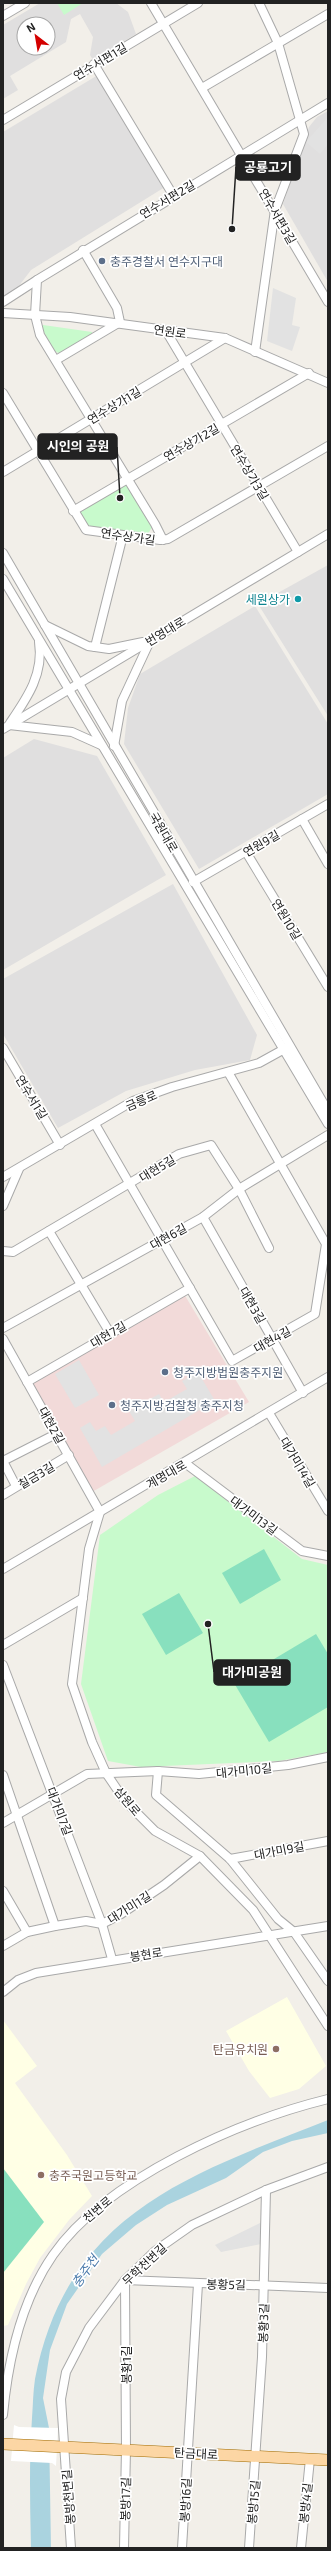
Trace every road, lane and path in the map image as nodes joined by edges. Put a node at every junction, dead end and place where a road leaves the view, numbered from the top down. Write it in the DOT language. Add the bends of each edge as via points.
graph roads {
  1 [pos="25,3"];
  2 [pos="151,3"];
  3 [pos="198,3"];
  4 [pos="259,3"];
  5 [pos="328,14"];
  6 [pos="3,16"];
  7 [pos="163,23"];
  8 [pos="278,43"];
  9 [pos="94,64"];
  10 [pos="202,88"];
  11 [pos="328,103"];
  12 [pos="301,119"];
  13 [pos="3,120"];
  14 [pos="242,154"];
  15 [pos="172,196"];
  16 [pos="275,210"];
  17 [pos="83,250"];
  18 [pos="37,280"];
  19 [pos="3,302"];
  20 [pos="328,302"];
  21 [pos="3,313"];
  22 [pos="35,315"];
  23 [pos="120,322"];
  24 [pos="166,331"];
  25 [pos="225,338"];
  26 [pos="255,352"];
  27 [pos="56,360"];
  28 [pos="184,362"];
  29 [pos="309,373"];
  30 [pos="328,383"];
  31 [pos="3,393"];
  32 [pos="92,419"];
  33 [pos="222,424"];
  34 [pos="328,446"];
  35 [pos="38,451"];
  36 [pos="3,472"];
  37 [pos="128,478"];
  38 [pos="259,487"];
  39 [pos="74,511"];
  40 [pos="328,534"];
  41 [pos="123,535"];
  42 [pos="163,540"];
  43 [pos="3,552"];
  44 [pos="298,552"];
  45 [pos="3,579"];
  46 [pos="45,625"];
  47 [pos="38,638"];
  48 [pos="150,641"];
  49 [pos="95,647"];
  50 [pos="78,684"];
  51 [pos="69,689"];
  52 [pos="6,727"];
  53 [pos="103,746"];
  54 [pos="114,746"];
  55 [pos="328,804"];
  56 [pos="302,819"];
  57 [pos="246,852"];
  58 [pos="328,864"];
  59 [pos="193,882"];
  60 [pos="328,987"];
  61 [pos="287,1047"];
  62 [pos="3,1048"];
  63 [pos="228,1072"];
  64 [pos="328,1111"];
  65 [pos="95,1124"];
  66 [pos="328,1124"];
  67 [pos="328,1135"];
  68 [pos="60,1145"];
  69 [pos="282,1164"];
  70 [pos="19,1169"];
  71 [pos="3,1177"];
  72 [pos="130,1184"];
  73 [pos="239,1189"];
  74 [pos="3,1206"];
  75 [pos="203,1217"];
  76 [pos="49,1231"];
  77 [pos="162,1239"];
  78 [pos="327,1243"];
  79 [pos="269,1248"];
  80 [pos="3,1251"];
  81 [pos="80,1285"];
  82 [pos="190,1288"];
  83 [pos="3,1328"];
  84 [pos="110,1333"];
  85 [pos="3,1339"];
  86 [pos="272,1339"];
  87 [pos="327,1379"];
  88 [pos="27,1382"];
  89 [pos="303,1393"];
  90 [pos="269,1413"];
  91 [pos="56,1434"];
  92 [pos="68,1455"];
  93 [pos="3,1461"];
  94 [pos="185,1463"];
  95 [pos="16,1486"];
  96 [pos="3,1495"];
  97 [pos="328,1511"];
  98 [pos="100,1512"];
  99 [pos="328,1556"];
  100 [pos="3,1569"];
  101 [pos="83,1598"];
  102 [pos="3,1645"];
  103 [pos="3,1665"];
  104 [pos="328,1757"];
  105 [pos="158,1770"];
  106 [pos="106,1773"];
  107 [pos="3,1775"];
  108 [pos="53,1794"];
  109 [pos="17,1815"];
  110 [pos="3,1823"];
  111 [pos="328,1841"];
  112 [pos="200,1856"];
  113 [pos="230,1859"];
  114 [pos="3,1891"];
  115 [pos="102,1924"];
  116 [pos="55,1926"];
  117 [pos="328,1926"];
  118 [pos="27,1932"];
  119 [pos="294,1932"];
  120 [pos="268,1935"];
  121 [pos="3,1946"];
  122 [pos="112,1959"];
  123 [pos="328,1981"];
  124 [pos="3,1992"];
  125 [pos="328,2026"];
  126 [pos="328,2099"];
  127 [pos="328,2167"];
  128 [pos="266,2190"];
  129 [pos="125,2280"];
  130 [pos="198,2284"];
  131 [pos="264,2285"];
  132 [pos="328,2288"];
  133 [pos="3,2415"];
  134 [pos="3,2444"];
  135 [pos="64,2446"];
  136 [pos="126,2450"];
  137 [pos="187,2452"];
  138 [pos="257,2456"];
  139 [pos="310,2459"];
  140 [pos="328,2460"];
  141 [pos="72,2548"];
  142 [pos="124,2548"];
  143 [pos="182,2548"];
  144 [pos="249,2548"];
  145 [pos="301,2548"];
  1 -- 6 [label="street"];
  2 -- 7 [label="street, 연수서편3길"];
  3 -- 7 [label="street, 연수서편1길"];
  4 -- 8 [label="street"];
  5 -- 8 [label="street"];
  7 -- 9 [label="street, 연수서편1길"];
  7 -- 10 [label="street, 연수서편3길"];
  8 -- 10 [label="street"];
  8 -- 12 [label="street"];
  9 -- 13 [label="street, 연수서편1길"];
  9 -- 15 [label="street"];
  10 -- 14 [label="street, 연수서편3길"];
  11 -- 12 [label="street, 연수서편2길"];
  12 -- 14 [label="street, 연수서편2길"];
  12 -- 16 [label="street" via="304,134"];
  14 -- 15 [label="street, 연수서편2길"];
  14 -- 16 [label="street, 연수서편3길"];
  15 -- 17 [label="street, 연수서편2길"];
  16 -- 20 [label="street, 연수서편3길"];
  16 -- 26 [label="street"];
  17 -- 18 [label="street, 연수서편2길"];
  17 -- 23 [label="street" via="117,308"];
  18 -- 19 [label="street, 연수서편2길"];
  18 -- 22 [label="street"];
  21 -- 22 [label="street, 연원로"];
  22 -- 23 [label="street, 연원로"];
  22 -- 27 [label="street" via="40,335"];
  23 -- 24 [label="street, 연원로"];
  23 -- 27 [label="street"];
  24 -- 25 [label="street, 연원로"];
  24 -- 28 [label="street, 연수상가3길"];
  25 -- 26 [label="street, 연원로"];
  25 -- 28 [label="street, 연수상가1길"];
  26 -- 29 [label="street, 연원로"];
  27 -- 32 [label="street"];
  28 -- 32 [label="street, 연수상가1길"];
  28 -- 33 [label="street, 연수상가3길"];
  29 -- 30 [label="street, 연원로"];
  29 -- 33 [label="street, 연수상가2길"];
  31 -- 35 [label="street, 연수상가길"];
  32 -- 35 [label="street, 연수상가1길"];
  32 -- 37 [label="street"];
  33 -- 37 [label="street, 연수상가2길"];
  33 -- 38 [label="street, 연수상가3길"];
  34 -- 38 [label="street, 연수상가길"];
  35 -- 36 [label="street, 연수상가1길"];
  35 -- 39 [label="street, 연수상가길"];
  37 -- 39 [label="street, 연수상가2길"];
  37 -- 42 [label="street"];
  38 -- 42 [label="street, 연수상가길"];
  38 -- 44 [label="street, 연수상가3길"];
  39 -- 41 [label="street, 연수상가길" via="86,530"];
  40 -- 44 [label="street, 번영대로"];
  41 -- 42 [label="street, 연수상가길"];
  41 -- 49 [label="street"];
  43 -- 46 [label="street, 국원대로"];
  44 -- 48 [label="street, 번영대로"];
  45 -- 47 [label="street, 국원대로"];
  46 -- 49 [label="street" via="72,640"];
  46 -- 50 [label="street, 국원대로"];
  47 -- 51 [label="street, 국원대로"];
  47 -- 52 [label="street" via="41,655 31,692"];
  48 -- 49 [label="street" via="109,649"];
  48 -- 50 [label="street, 번영대로"];
  48 -- 54 [label="street" via="122,701"];
  50 -- 51 [label="street, 번영대로"];
  50 -- 54 [label="street, 국원대로"];
  51 -- 52 [label="street, 번영대로"];
  51 -- 53 [label="street, 국원대로"];
  52 -- 53 [label="street" via="72,732"];
  53 -- 61 [label="street, 국원대로"];
  54 -- 59 [label="street, 국원대로"];
  55 -- 56 [label="street, 연원9길"];
  56 -- 57 [label="street, 연원9길"];
  56 -- 58 [label="street"];
  57 -- 59 [label="street, 연원9길"];
  57 -- 60 [label="street, 연원10길"];
  59 -- 61 [label="street, 국원대로"];
  61 -- 63 [label="street, 금릉로" via="259,1063"];
  61 -- 64 [label="street, 국원대로"];
  61 -- 66 [label="street, 국원대로"];
  62 -- 68 [label="street, 연수서1길"];
  63 -- 65 [label="street, 금릉로" via="172,1087 133,1101"];
  63 -- 69 [label="street, 대현4길"];
  65 -- 68 [label="street, 금릉로"];
  65 -- 72 [label="street, 대현4길"];
  67 -- 69 [label="street, 대현6길"];
  68 -- 70 [label="street, 금릉로"];
  69 -- 73 [label="street, 대현6길"];
  69 -- 78 [label="street, 대현4길"];
  70 -- 71 [label="street, 금릉로"];
  70 -- 74 [label="street"];
  72 -- 73 [label="street, 대현5길" via="179,1154 210,1145"];
  72 -- 76 [label="street, 대현5길"];
  72 -- 77 [label="street, 대현4길"];
  73 -- 75 [label="street, 대현6길"];
  73 -- 79 [label="street, 대현5길"];
  75 -- 77 [label="street, 대현6길"];
  75 -- 86 [label="street, 대현3길"];
  76 -- 80 [label="street, 대현5길" via="13,1252"];
  76 -- 81 [label="street"];
  77 -- 81 [label="street, 대현6길"];
  77 -- 82 [label="street, 대현4길"];
  78 -- 86 [label="street, 대현4길" via="315,1314"];
  81 -- 83 [label="street, 대현6길"];
  81 -- 84 [label="street"];
  82 -- 84 [label="street, 대현7길"];
  82 -- 86 [label="street, 대현4길" via="232,1361"];
  84 -- 88 [label="street, 대현7길"];
  85 -- 88 [label="street, 대현2길"];
  86 -- 89 [label="street, 대현3길"];
  87 -- 89 [label="street, 계명대로"];
  88 -- 91 [label="street, 대현2길"];
  89 -- 90 [label="street, 계명대로"];
  90 -- 94 [label="street, 계명대로"];
  90 -- 97 [label="street, 대가미14길"];
  91 -- 92 [label="street, 대현2길"];
  91 -- 93 [label="street"];
  92 -- 95 [label="street, 칠금3길"];
  92 -- 98 [label="street, 대현2길"];
  93 -- 95 [label="street"];
  94 -- 98 [label="street, 계명대로"];
  94 -- 99 [label="street, 대가미13길" via="302,1551"];
  95 -- 96 [label="street, 칠금3길"];
  98 -- 100 [label="street, 계명대로"];
  98 -- 101 [label="street, 삼원로" via="90,1549"];
  101 -- 102 [label="street"];
  101 -- 106 [label="street, 삼원로" via="72,1684 92,1742"];
  103 -- 108 [label="street, 대가미7길"];
  104 -- 105 [label="street, 대가미10길" via="288,1765 199,1774"];
  105 -- 106 [label="street, 대가미10길"];
  105 -- 113 [label="street" via="156,1795"];
  106 -- 108 [label="street, 대가미10길" via="87,1774"];
  106 -- 112 [label="street, 삼원로" via="125,1801 155,1831"];
  107 -- 109 [label="street"];
  108 -- 109 [label="street, 대가미10길"];
  108 -- 115 [label="street, 대가미7길"];
  109 -- 110 [label="street, 대가미10길"];
  109 -- 116 [label="street"];
  111 -- 113 [label="street, 대가미9길"];
  112 -- 115 [label="street, 대가미1길" via="164,1885"];
  112 -- 120 [label="street, 삼원로" via="252,1910"];
  113 -- 119 [label="street" via="278,1919"];
  114 -- 118 [label="street"];
  115 -- 116 [label="street, 대가미1길" via="86,1921"];
  115 -- 122 [label="street, 대가미7길"];
  116 -- 118 [label="street, 대가미1길"];
  117 -- 119 [label="street, 봉현로"];
  118 -- 121 [label="street, 대가미1길"];
  119 -- 120 [label="street, 봉현로"];
  119 -- 123 [label="street"];
  120 -- 122 [label="street, 봉현로"];
  120 -- 125 [label="street, 삼원로"];
  122 -- 124 [label="street, 봉현로" via="36,1973 18,1980"];
  126 -- 133 [label="street, 천변로" via="292,2108 239,2127 190,2151 150,2172 109,2199 76,2227 53,2255 33,2292 15,2341"];
  127 -- 128 [label="street, 무학천변길"];
  128 -- 129 [label="street, 무학천변길" via="192,2225 155,2251"];
  128 -- 131 [label="street, 봉황3길"];
  129 -- 130 [label="street, 봉황5길"];
  129 -- 135 [label="street, 무학천변길" via="89,2328 66,2372 61,2399"];
  129 -- 136 [label="street, 봉황1길"];
  130 -- 131 [label="street, 봉황5길"];
  130 -- 137 [label="street, 봉방16길"];
  131 -- 132 [label="street, 봉황5길"];
  131 -- 138 [label="street, 봉황3길"];
  134 -- 135 [label="main road, 탄금대로"];
  135 -- 136 [label="main road, 탄금대로"];
  135 -- 141 [label="street, 봉방천변길"];
  136 -- 137 [label="main road, 탄금대로"];
  136 -- 142 [label="street, 봉방17길"];
  137 -- 138 [label="main road, 탄금대로"];
  137 -- 143 [label="street, 봉방16길"];
  138 -- 139 [label="main road, 탄금대로"];
  138 -- 144 [label="street, 봉방15길"];
  139 -- 140 [label="main road, 탄금대로"];
  139 -- 145 [label="street, 봉방4길"];
}
